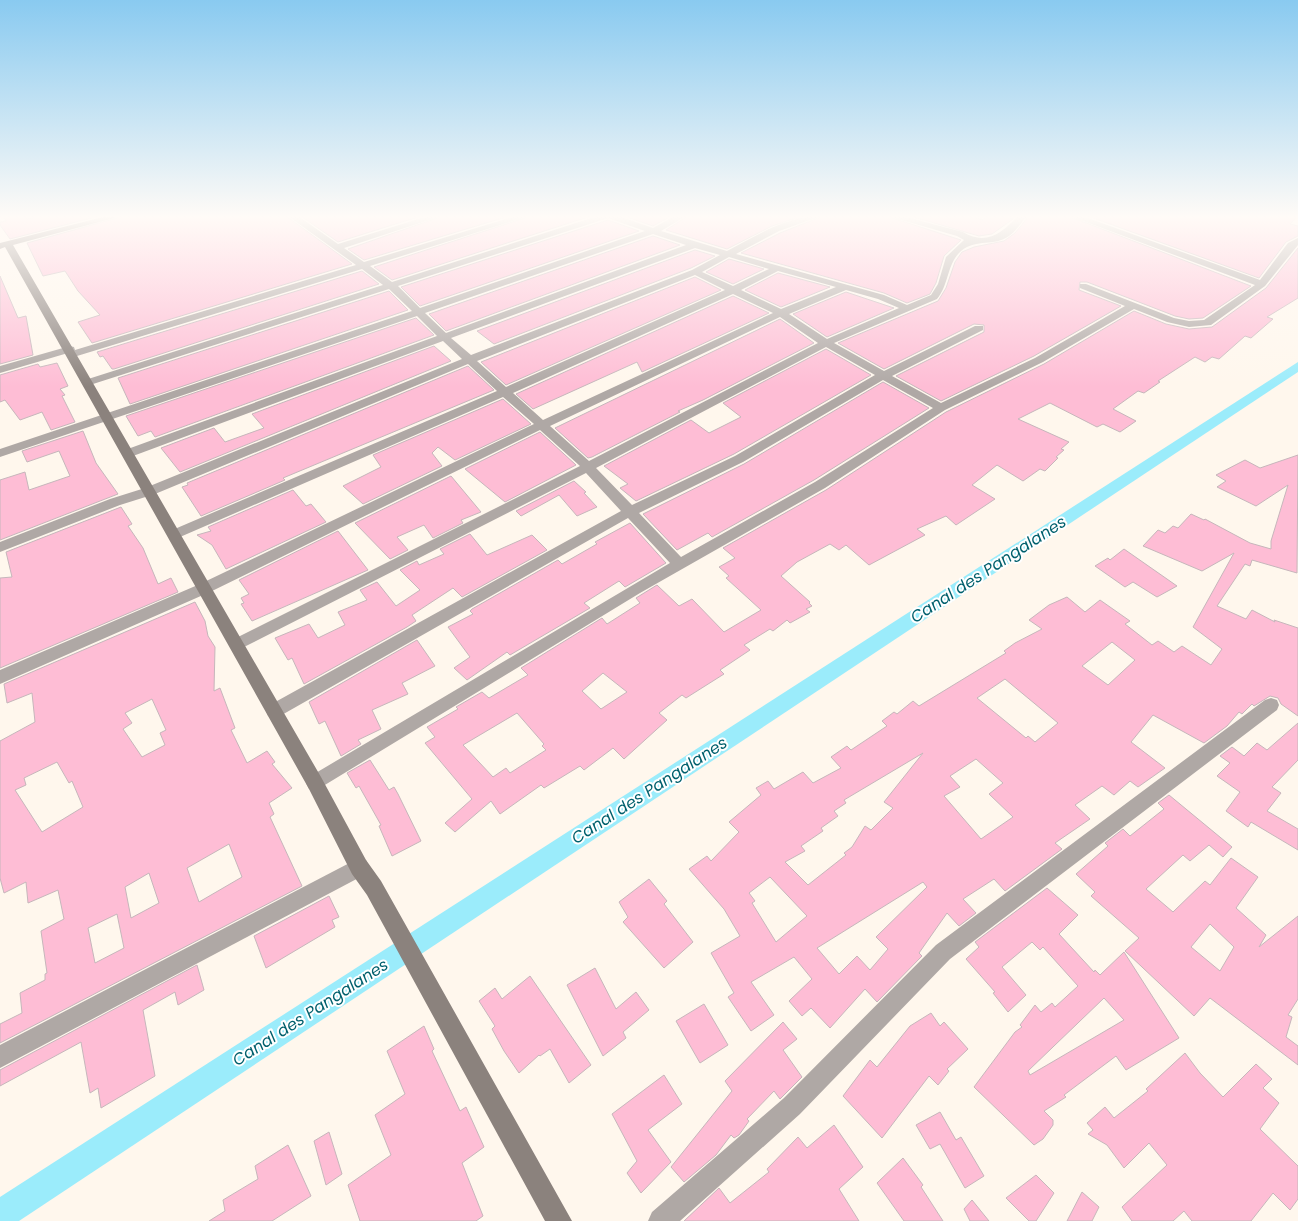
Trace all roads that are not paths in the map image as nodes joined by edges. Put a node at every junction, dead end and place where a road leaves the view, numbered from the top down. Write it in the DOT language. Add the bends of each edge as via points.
graph roads {
  1 [pos="22,273"];
  2 [pos="338,273"];
  3 [pos="376,273"];
  4 [pos="433,273"];
  5 [pos="530,273"];
  6 [pos="619,273"];
  7 [pos="692,273"];
  8 [pos="697,273"];
  9 [pos="767,273"];
  10 [pos="795,273"];
  11 [pos="946,273"];
  12 [pos="1232,273"];
  13 [pos="1270,273"];
  14 [pos="1262,284"];
  15 [pos="393,286"];
  16 [pos="1083,286"];
  17 [pos="846,287"];
  18 [pos="731,291"];
  19 [pos="1134,305"];
  20 [pos="908,310"];
  21 [pos="419,311"];
  22 [pos="780,313"];
  23 [pos="979,328"];
  24 [pos="444,337"];
  25 [pos="826,343"];
  26 [pos="71,351"];
  27 [pos="469,360"];
  28 [pos="0,370"];
  29 [pos="882,376"];
  30 [pos="89,382"];
  31 [pos="505,392"];
  32 [pos="941,408"];
  33 [pos="109,417"];
  34 [pos="542,425"];
  35 [pos="0,453"];
  36 [pos="129,453"];
  37 [pos="588,467"];
  38 [pos="150,491"];
  39 [pos="629,512"];
  40 [pos="175,534"];
  41 [pos="0,547"];
  42 [pos="678,564"];
  43 [pos="205,588"];
  44 [pos="237,644"];
  45 [pos="0,677"];
  46 [pos="1271,705"];
  47 [pos="274,710"];
  48 [pos="315,783"];
  49 [pos="359,867"];
  50 [pos="0,1057"];
  51 [pos="559,1221"];
  52 [pos="661,1221"];
  1 -- 26 [label="main road"];
  2 -- 26 [label="street"];
  3 -- 15 [label="street"];
  4 -- 15 [label="street"];
  5 -- 21 [label="street"];
  6 -- 24 [label="street"];
  7 -- 27 [label="street"];
  8 -- 18 [label="street"];
  9 -- 18 [label="street"];
  10 -- 17 [label="street"];
  11 -- 20 [label="street" via="942,288 934,298"];
  12 -- 14 [label="street"];
  13 -- 14 [label="street"];
  14 -- 19 [label="street" via="1207,323 1170,320"];
  15 -- 21 [label="street"];
  15 -- 30 [label="street"];
  16 -- 19 [label="street"];
  17 -- 20 [label="street"];
  17 -- 22 [label="street"];
  18 -- 22 [label="street"];
  18 -- 31 [label="street"];
  19 -- 32 [label="street" via="1039,360"];
  20 -- 25 [label="street"];
  21 -- 24 [label="street"];
  21 -- 33 [label="street"];
  22 -- 25 [label="street"];
  22 -- 34 [label="street"];
  23 -- 29 [label="street"];
  24 -- 27 [label="street"];
  24 -- 36 [label="street"];
  25 -- 29 [label="street"];
  25 -- 37 [label="street"];
  26 -- 28 [label="street"];
  26 -- 30 [label="main road"];
  27 -- 31 [label="street"];
  27 -- 38 [label="street"];
  29 -- 32 [label="street"];
  29 -- 39 [label="street" via="739,459"];
  30 -- 33 [label="main road"];
  31 -- 34 [label="street"];
  31 -- 40 [label="street"];
  32 -- 42 [label="street" via="820,485"];
  33 -- 35 [label="street"];
  33 -- 36 [label="main road"];
  34 -- 37 [label="street"];
  34 -- 43 [label="street"];
  36 -- 38 [label="main road"];
  37 -- 39 [label="street"];
  37 -- 44 [label="street"];
  38 -- 40 [label="main road"];
  38 -- 41 [label="street"];
  39 -- 42 [label="street"];
  39 -- 47 [label="street"];
  40 -- 43 [label="main road"];
  42 -- 48 [label="street"];
  43 -- 44 [label="main road"];
  43 -- 45 [label="street"];
  44 -- 47 [label="main road"];
  46 -- 52 [label="street" via="943,952 792,1106"];
  47 -- 48 [label="main road"];
  48 -- 49 [label="main road"];
  49 -- 50 [label="street"];
  49 -- 51 [label="main road" via="374,888"];
}
